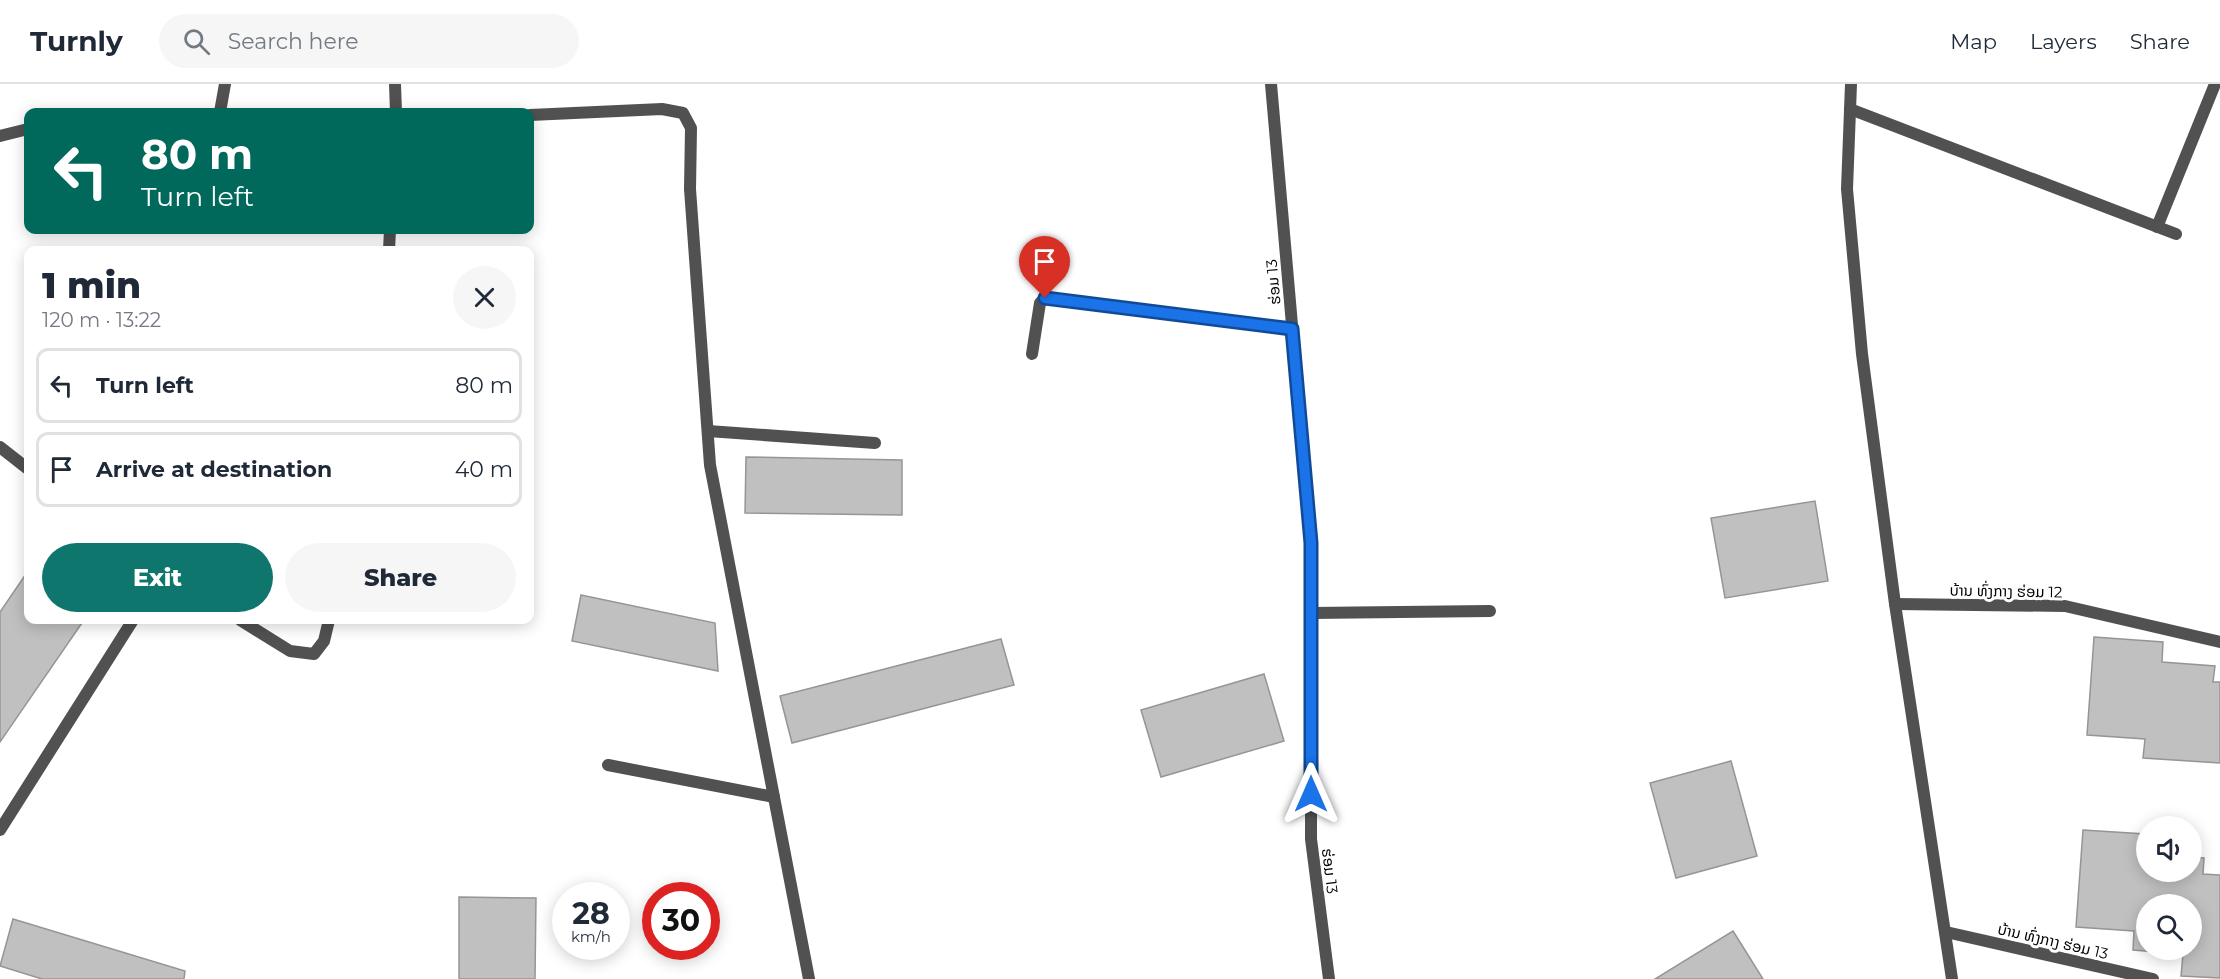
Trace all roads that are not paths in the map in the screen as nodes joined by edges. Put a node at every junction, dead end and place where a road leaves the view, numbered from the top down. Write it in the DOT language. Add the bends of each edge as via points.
graph roads {
  1 [pos="225,84"];
  2 [pos="394,84"];
  3 [pos="1271,84"];
  4 [pos="1851,84"];
  5 [pos="2215,84"];
  6 [pos="221,108"];
  7 [pos="396,108"];
  8 [pos="1850,109"];
  9 [pos="534,115"];
  10 [pos="24,130"];
  11 [pos="0,136"];
  12 [pos="2157,227"];
  13 [pos="2176,234"];
  14 [pos="1292,329"];
  15 [pos="1032,354"];
  16 [pos="708,432"];
  17 [pos="875,443"];
  18 [pos="0,447"];
  19 [pos="24,466"];
  20 [pos="1895,604"];
  21 [pos="1490,611"];
  22 [pos="1311,613"];
  23 [pos="130,624"];
  24 [pos="246,624"];
  25 [pos="328,624"];
  26 [pos="2220,642"];
  27 [pos="608,765"];
  28 [pos="774,797"];
  29 [pos="0,830"];
  30 [pos="1946,932"];
  31 [pos="809,979"];
  32 [pos="1329,979"];
  33 [pos="1952,979"];
  34 [pos="2153,979"];
  1 -- 6 [label="street"];
  2 -- 7 [label="street"];
  3 -- 14 [label="street, ຮ່ອມ 13"];
  4 -- 8 [label="street"];
  5 -- 12 [label="street"];
  8 -- 12 [label="street"];
  8 -- 20 [label="street" via="1848,201 1862,354"];
  9 -- 16 [label="street" via="662,109 683,113 691,128 690,189"];
  10 -- 11 [label="street"];
  12 -- 13 [label="street"];
  14 -- 15 [label="street" via="1045,298 1040,303"];
  14 -- 22 [label="street, ຮ່ອມ 13" via="1311,543"];
  16 -- 17 [label="street"];
  16 -- 28 [label="street" via="710,465"];
  18 -- 19 [label="street"];
  20 -- 26 [label="street, ບ້ານ ທົ່ງກາງ ຮ່ອມ 12" via="2065,606"];
  20 -- 30 [label="street"];
  21 -- 22 [label="street"];
  22 -- 32 [label="street, ຮ່ອມ 13" via="1311,839"];
  23 -- 29 [label="street"];
  24 -- 25 [label="street" via="290,651 314,654 324,641"];
  27 -- 28 [label="street"];
  28 -- 31 [label="street"];
  30 -- 33 [label="street"];
  30 -- 34 [label="street, ບ້ານ ທົ່ງກາງ ຮ່ອມ 13"];
}
